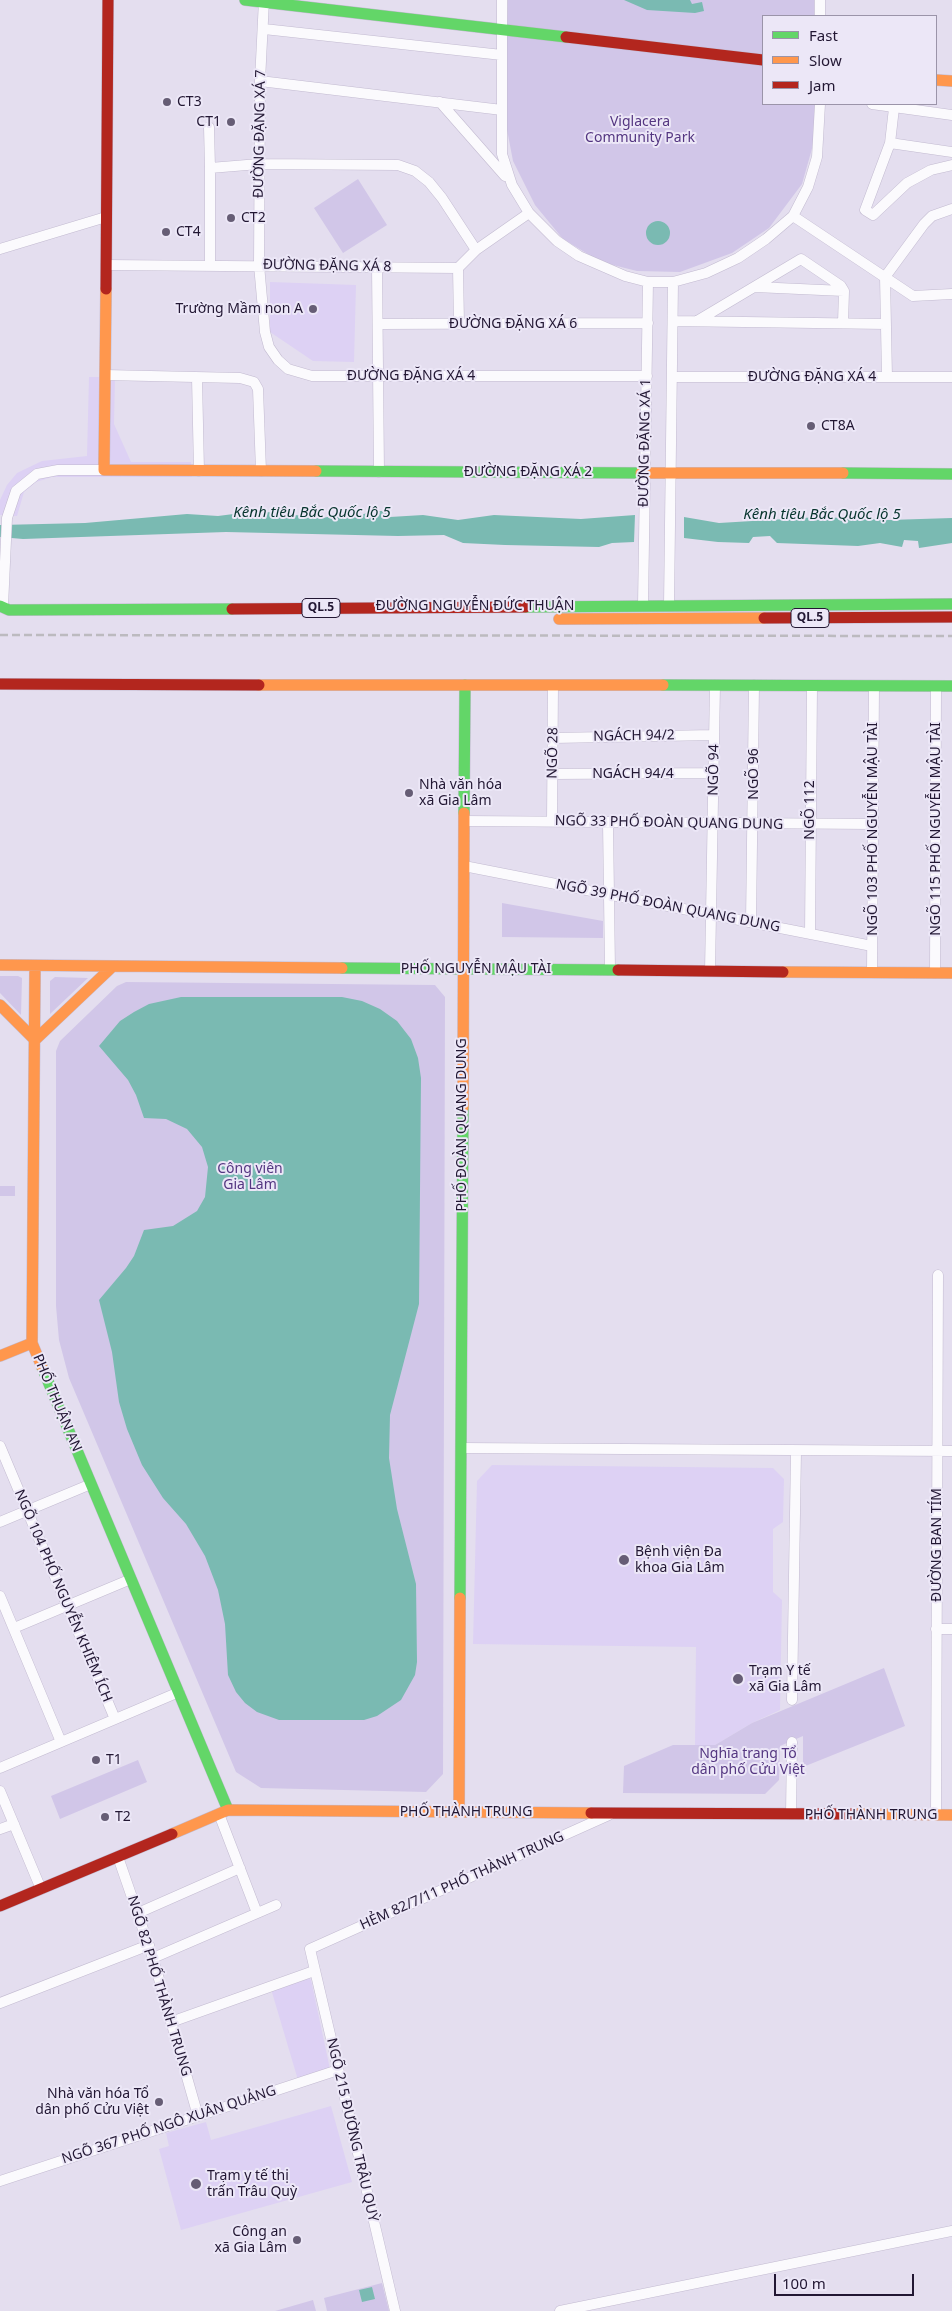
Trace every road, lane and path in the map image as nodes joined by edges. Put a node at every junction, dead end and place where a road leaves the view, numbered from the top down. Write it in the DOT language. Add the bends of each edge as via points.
graph roads {
  1 [pos="108,0"];
  2 [pos="245,0"];
  3 [pos="502,0"];
  4 [pos="820,0"];
  5 [pos="264,1"];
  6 [pos="820,15"];
  7 [pos="264,29"];
  8 [pos="502,29"];
  9 [pos="502,55"];
  10 [pos="762,60"];
  11 [pos="937,80"];
  12 [pos="260,81"];
  13 [pos="952,81"];
  14 [pos="440,102"];
  15 [pos="820,105"];
  16 [pos="878,105"];
  17 [pos="894,108"];
  18 [pos="502,110"];
  19 [pos="952,115"];
  20 [pos="210,127"];
  21 [pos="890,143"];
  22 [pos="952,152"];
  23 [pos="258,164"];
  24 [pos="952,165"];
  25 [pos="210,168"];
  26 [pos="512,185"];
  27 [pos="952,209"];
  28 [pos="529,213"];
  29 [pos="106,216"];
  30 [pos="793,216"];
  31 [pos="0,249"];
  32 [pos="476,250"];
  33 [pos="106,265"];
  34 [pos="259,265"];
  35 [pos="210,266"];
  36 [pos="378,267"];
  37 [pos="458,268"];
  38 [pos="885,277"];
  39 [pos="648,282"];
  40 [pos="673,282"];
  41 [pos="755,287"];
  42 [pos="844,292"];
  43 [pos="952,294"];
  44 [pos="673,321"];
  45 [pos="697,321"];
  46 [pos="648,323"];
  47 [pos="843,323"];
  48 [pos="378,324"];
  49 [pos="459,324"];
  50 [pos="886,324"];
  51 [pos="105,375"];
  52 [pos="378,376"];
  53 [pos="647,376"];
  54 [pos="672,376"];
  55 [pos="887,377"];
  56 [pos="952,377"];
  57 [pos="197,378"];
  58 [pos="104,470"];
  59 [pos="199,471"];
  60 [pos="261,471"];
  61 [pos="379,472"];
  62 [pos="645,472"];
  63 [pos="671,473"];
  64 [pos="952,474"];
  65 [pos="952,604"];
  66 [pos="643,605"];
  67 [pos="669,605"];
  68 [pos="2,606"];
  69 [pos="952,617"];
  70 [pos="642,618"];
  71 [pos="669,618"];
  72 [pos="0,621"];
  73 [pos="0,684"];
  74 [pos="465,685"];
  75 [pos="553,685"];
  76 [pos="715,685"];
  77 [pos="754,686"];
  78 [pos="812,686"];
  79 [pos="874,686"];
  80 [pos="936,686"];
  81 [pos="952,686"];
  82 [pos="714,735"];
  83 [pos="553,738"];
  84 [pos="714,773"];
  85 [pos="552,774"];
  86 [pos="464,821"];
  87 [pos="552,822"];
  88 [pos="608,822"];
  89 [pos="713,823"];
  90 [pos="754,823"];
  91 [pos="810,824"];
  92 [pos="873,824"];
  93 [pos="464,866"];
  94 [pos="609,894"];
  95 [pos="712,914"];
  96 [pos="751,922"];
  97 [pos="810,934"];
  98 [pos="872,946"];
  99 [pos="0,965"];
  100 [pos="36,966"];
  101 [pos="112,966"];
  102 [pos="463,969"];
  103 [pos="610,970"];
  104 [pos="710,971"];
  105 [pos="872,972"];
  106 [pos="935,973"];
  107 [pos="952,973"];
  108 [pos="0,1005"];
  109 [pos="35,1040"];
  110 [pos="938,1275"];
  111 [pos="32,1343"];
  112 [pos="0,1356"];
  113 [pos="0,1446"];
  114 [pos="460,1448"];
  115 [pos="796,1451"];
  116 [pos="937,1451"];
  117 [pos="952,1452"];
  118 [pos="91,1484"];
  119 [pos="27,1510"];
  120 [pos="0,1522"];
  121 [pos="131,1579"];
  122 [pos="0,1596"];
  123 [pos="67,1606"];
  124 [pos="14,1628"];
  125 [pos="936,1628"];
  126 [pos="952,1628"];
  127 [pos="179,1692"];
  128 [pos="792,1700"];
  129 [pos="115,1719"];
  130 [pos="61,1742"];
  131 [pos="792,1742"];
  132 [pos="0,1768"];
  133 [pos="0,1791"];
  134 [pos="224,1812"];
  135 [pos="459,1812"];
  136 [pos="614,1813"];
  137 [pos="790,1814"];
  138 [pos="936,1815"];
  139 [pos="952,1815"];
  140 [pos="14,1824"];
  141 [pos="0,1829"];
  142 [pos="118,1856"];
  143 [pos="240,1868"];
  144 [pos="41,1888"];
  145 [pos="276,1905"];
  146 [pos="0,1906"];
  147 [pos="138,1913"];
  148 [pos="257,1913"];
  149 [pos="149,1945"];
  150 [pos="310,1949"];
  151 [pos="153,1958"];
  152 [pos="314,1971"];
  153 [pos="0,2003"];
  154 [pos="171,2022"];
  155 [pos="338,2070"];
  156 [pos="198,2116"];
  157 [pos="0,2181"];
  158 [pos="952,2232"];
  159 [pos="395,2311"];
  160 [pos="560,2311"];
  1 -- 29 [label="main road"];
  2 -- 5 [label="main road"];
  3 -- 8 [label="street"];
  4 -- 6 [label="street"];
  5 -- 7 [label="street, ĐƯỜNG ĐẶNG XÁ 7"];
  5 -- 8 [label="main road"];
  7 -- 9 [label="street"];
  7 -- 12 [label="street, ĐƯỜNG ĐẶNG XÁ 7"];
  8 -- 9 [label="street"];
  8 -- 10 [label="main road"];
  9 -- 18 [label="street"];
  11 -- 13 [label="main road"];
  12 -- 14 [label="street"];
  12 -- 23 [label="street, ĐƯỜNG ĐẶNG XÁ 7"];
  14 -- 18 [label="street"];
  14 -- 26 [label="street"];
  15 -- 30 [label="street" via="817,157 808,187"];
  16 -- 17 [label="street"];
  17 -- 19 [label="street"];
  17 -- 21 [label="street"];
  18 -- 26 [label="street" via="502,154"];
  20 -- 25 [label="street"];
  21 -- 22 [label="street"];
  21 -- 24 [label="street" via="865,210 873,215 907,184 931,170"];
  23 -- 25 [label="street"];
  23 -- 32 [label="street" via="398,165 415,171 442,198"];
  23 -- 34 [label="street, ĐƯỜNG ĐẶNG XÁ 7"];
  25 -- 35 [label="street"];
  26 -- 28 [label="street"];
  27 -- 38 [label="street" via="932,216 924,224"];
  28 -- 32 [label="street"];
  28 -- 39 [label="street" via="579,256 602,268"];
  29 -- 31 [label="street"];
  29 -- 33 [label="main road"];
  30 -- 38 [label="street"];
  30 -- 40 [label="street" via="738,258 706,273"];
  32 -- 37 [label="street"];
  33 -- 35 [label="street, ĐƯỜNG ĐẶNG XÁ 8"];
  33 -- 51 [label="main road"];
  34 -- 35 [label="street, ĐƯỜNG ĐẶNG XÁ 8"];
  34 -- 36 [label="street, ĐƯỜNG ĐẶNG XÁ 8"];
  34 -- 52 [label="street, ĐƯỜNG ĐẶNG XÁ 4" via="265,332 269,347 278,360 299,374"];
  36 -- 37 [label="street, ĐƯỜNG ĐẶNG XÁ 8"];
  36 -- 48 [label="street"];
  37 -- 49 [label="street"];
  38 -- 43 [label="street" via="913,296"];
  38 -- 50 [label="street"];
  39 -- 40 [label="street"];
  39 -- 46 [label="street, ĐƯỜNG ĐẶNG XÁ 1"];
  40 -- 44 [label="street, ĐƯỜNG ĐẶNG XÁ 1"];
  41 -- 42 [label="street"];
  41 -- 42 [label="street" via="801,259 841,286"];
  41 -- 45 [label="street"];
  42 -- 47 [label="street"];
  44 -- 45 [label="street"];
  44 -- 54 [label="street, ĐƯỜNG ĐẶNG XÁ 1"];
  45 -- 47 [label="street"];
  46 -- 49 [label="street, ĐƯỜNG ĐẶNG XÁ 6"];
  46 -- 53 [label="street, ĐƯỜNG ĐẶNG XÁ 1"];
  47 -- 50 [label="street"];
  48 -- 49 [label="street, ĐƯỜNG ĐẶNG XÁ 6"];
  48 -- 52 [label="street"];
  50 -- 55 [label="street"];
  51 -- 57 [label="street"];
  51 -- 58 [label="main road"];
  52 -- 53 [label="street, ĐƯỜNG ĐẶNG XÁ 4"];
  52 -- 61 [label="street"];
  53 -- 62 [label="street, ĐƯỜNG ĐẶNG XÁ 1"];
  54 -- 55 [label="street, ĐƯỜNG ĐẶNG XÁ 4"];
  54 -- 63 [label="street, ĐƯỜNG ĐẶNG XÁ 1"];
  55 -- 56 [label="street, ĐƯỜNG ĐẶNG XÁ 4"];
  57 -- 59 [label="street"];
  57 -- 60 [label="street" via="240,378 256,385"];
  58 -- 59 [label="main road, ĐƯỜNG ĐẶNG XÁ 2"];
  58 -- 68 [label="street" via="58,470 37,474 16,491 7,518"];
  59 -- 60 [label="main road, ĐƯỜNG ĐẶNG XÁ 2"];
  60 -- 61 [label="main road, ĐƯỜNG ĐẶNG XÁ 2"];
  61 -- 62 [label="main road, ĐƯỜNG ĐẶNG XÁ 2"];
  62 -- 63 [label="main road, ĐƯỜNG ĐẶNG XÁ 2"];
  62 -- 66 [label="street, ĐƯỜNG ĐẶNG XÁ 1"];
  63 -- 64 [label="main road, ĐƯỜNG ĐẶNG XÁ 2"];
  63 -- 67 [label="street, ĐƯỜNG ĐẶNG XÁ 1"];
  65 -- 67 [label="main road, ĐƯỜNG NGUYỄN ĐỨC THUẬN / QL.5"];
  66 -- 67 [label="main road, ĐƯỜNG NGUYỄN ĐỨC THUẬN / QL.5"];
  66 -- 68 [label="main road, ĐƯỜNG NGUYỄN ĐỨC THUẬN / QL.5" via="19,610"];
  66 -- 70 [label="main road"];
  67 -- 71 [label="main road"];
  69 -- 71 [label="main road, ĐƯỜNG NGUYỄN ĐỨC THUẬN / QL.5"];
  70 -- 71 [label="main road, ĐƯỜNG NGUYỄN ĐỨC THUẬN / QL.5"];
  70 -- 72 [label="main road, ĐƯỜNG NGUYỄN ĐỨC THUẬN / QL.5"];
  73 -- 74 [label="main road"];
  74 -- 75 [label="main road"];
  74 -- 86 [label="main road, PHỐ ĐOÀN QUANG DUNG"];
  75 -- 76 [label="main road"];
  75 -- 83 [label="street, NGÕ 28"];
  76 -- 77 [label="main road"];
  76 -- 82 [label="street, NGÕ 94"];
  77 -- 78 [label="main road"];
  77 -- 90 [label="street, NGÕ 96"];
  78 -- 79 [label="main road"];
  78 -- 91 [label="street, NGÕ 112"];
  79 -- 80 [label="main road"];
  79 -- 92 [label="street, NGÕ 103 PHỐ NGUYỄN MẬU TÀI"];
  80 -- 81 [label="main road"];
  80 -- 106 [label="street, NGÕ 115 PHỐ NGUYỄN MẬU TÀI"];
  82 -- 83 [label="street, NGÁCH 94/2"];
  82 -- 84 [label="street, NGÕ 94"];
  83 -- 85 [label="street, NGÕ 28"];
  84 -- 85 [label="street, NGÁCH 94/4"];
  84 -- 89 [label="street, NGÕ 94"];
  85 -- 87 [label="street, NGÕ 28"];
  86 -- 87 [label="street, NGÕ 33 PHỐ ĐOÀN QUANG DUNG"];
  86 -- 93 [label="main road, PHỐ ĐOÀN QUANG DUNG"];
  87 -- 88 [label="street, NGÕ 33 PHỐ ĐOÀN QUANG DUNG"];
  88 -- 89 [label="street, NGÕ 33 PHỐ ĐOÀN QUANG DUNG"];
  88 -- 94 [label="street"];
  89 -- 90 [label="street, NGÕ 33 PHỐ ĐOÀN QUANG DUNG"];
  89 -- 95 [label="street, NGÕ 94"];
  90 -- 91 [label="street, NGÕ 33 PHỐ ĐOÀN QUANG DUNG"];
  90 -- 96 [label="street, NGÕ 96"];
  91 -- 92 [label="street, NGÕ 33 PHỐ ĐOÀN QUANG DUNG"];
  91 -- 97 [label="street, NGÕ 112"];
  92 -- 98 [label="street, NGÕ 103 PHỐ NGUYỄN MẬU TÀI"];
  93 -- 94 [label="street, NGÕ 39 PHỐ ĐOÀN QUANG DUNG"];
  93 -- 102 [label="main road, PHỐ ĐOÀN QUANG DUNG"];
  94 -- 95 [label="street, NGÕ 39 PHỐ ĐOÀN QUANG DUNG"];
  94 -- 103 [label="street"];
  95 -- 96 [label="street, NGÕ 39 PHỐ ĐOÀN QUANG DUNG"];
  95 -- 104 [label="street, NGÕ 94"];
  96 -- 97 [label="street, NGÕ 39 PHỐ ĐOÀN QUANG DUNG"];
  97 -- 98 [label="street, NGÕ 39 PHỐ ĐOÀN QUANG DUNG"];
  98 -- 105 [label="street, NGÕ 103 PHỐ NGUYỄN MẬU TÀI"];
  99 -- 100 [label="main road, PHỐ NGUYỄN MẬU TÀI"];
  100 -- 101 [label="main road, PHỐ NGUYỄN MẬU TÀI"];
  100 -- 109 [label="main road, PHỐ THUẬN AN"];
  101 -- 102 [label="main road, PHỐ NGUYỄN MẬU TÀI"];
  101 -- 109 [label="main road"];
  102 -- 103 [label="main road, PHỐ NGUYỄN MẬU TÀI"];
  102 -- 114 [label="main road, PHỐ ĐOÀN QUANG DUNG"];
  103 -- 104 [label="main road, PHỐ NGUYỄN MẬU TÀI"];
  104 -- 105 [label="main road, PHỐ NGUYỄN MẬU TÀI"];
  105 -- 106 [label="main road, PHỐ NGUYỄN MẬU TÀI"];
  106 -- 107 [label="main road, PHỐ NGUYỄN MẬU TÀI"];
  108 -- 109 [label="main road"];
  109 -- 111 [label="main road, PHỐ THUẬN AN"];
  110 -- 116 [label="street, ĐƯỜNG BAN TÍM"];
  111 -- 112 [label="main road"];
  111 -- 118 [label="main road, PHỐ THUẬN AN"];
  113 -- 119 [label="street, NGÕ 104 PHỐ NGUYỄN KHIÊM ÍCH"];
  114 -- 115 [label="street"];
  114 -- 135 [label="main road, PHỐ ĐOÀN QUANG DUNG"];
  115 -- 116 [label="street"];
  115 -- 128 [label="street"];
  116 -- 117 [label="street"];
  116 -- 125 [label="street, ĐƯỜNG BAN TÍM"];
  118 -- 119 [label="street"];
  118 -- 121 [label="main road, PHỐ THUẬN AN"];
  119 -- 120 [label="street"];
  119 -- 123 [label="street, NGÕ 104 PHỐ NGUYỄN KHIÊM ÍCH"];
  121 -- 123 [label="street"];
  121 -- 127 [label="main road, PHỐ THUẬN AN"];
  122 -- 124 [label="street"];
  123 -- 124 [label="street"];
  123 -- 129 [label="street, NGÕ 104 PHỐ NGUYỄN KHIÊM ÍCH"];
  124 -- 130 [label="street"];
  125 -- 126 [label="street"];
  125 -- 138 [label="street, ĐƯỜNG BAN TÍM"];
  127 -- 129 [label="street"];
  127 -- 134 [label="main road, PHỐ THUẬN AN"];
  129 -- 130 [label="street"];
  130 -- 132 [label="street"];
  131 -- 137 [label="street"];
  133 -- 140 [label="street"];
  134 -- 135 [label="main road, PHỐ THÀNH TRUNG"];
  134 -- 142 [label="main road, PHỐ THÀNH TRUNG"];
  134 -- 143 [label="street"];
  135 -- 136 [label="main road, PHỐ THÀNH TRUNG"];
  136 -- 137 [label="main road, PHỐ THÀNH TRUNG"];
  136 -- 150 [label="street, HẺM 82/7/11 PHỐ THÀNH TRUNG"];
  137 -- 138 [label="main road, PHỐ THÀNH TRUNG"];
  138 -- 139 [label="main road, PHỐ THÀNH TRUNG"];
  140 -- 141 [label="street"];
  140 -- 144 [label="street"];
  142 -- 144 [label="main road, PHỐ THÀNH TRUNG"];
  142 -- 147 [label="street, NGÕ 82 PHỐ THÀNH TRUNG"];
  143 -- 147 [label="street"];
  143 -- 148 [label="street"];
  144 -- 146 [label="main road, PHỐ THÀNH TRUNG"];
  145 -- 148 [label="street"];
  147 -- 149 [label="street, NGÕ 82 PHỐ THÀNH TRUNG"];
  148 -- 151 [label="street"];
  149 -- 151 [label="street, NGÕ 82 PHỐ THÀNH TRUNG"];
  149 -- 153 [label="street"];
  150 -- 152 [label="street, NGÕ 215 ĐƯỜNG TRÂU QUỲ"];
  151 -- 154 [label="street, NGÕ 82 PHỐ THÀNH TRUNG"];
  152 -- 154 [label="street"];
  152 -- 155 [label="street, NGÕ 215 ĐƯỜNG TRÂU QUỲ"];
  154 -- 156 [label="street, NGÕ 82 PHỐ THÀNH TRUNG"];
  155 -- 156 [label="street, NGÕ 367 PHỐ NGÔ XUÂN QUẢNG"];
  155 -- 159 [label="street, NGÕ 215 ĐƯỜNG TRÂU QUỲ"];
  156 -- 157 [label="street, NGÕ 367 PHỐ NGÔ XUÂN QUẢNG"];
  158 -- 160 [label="street"];
}
